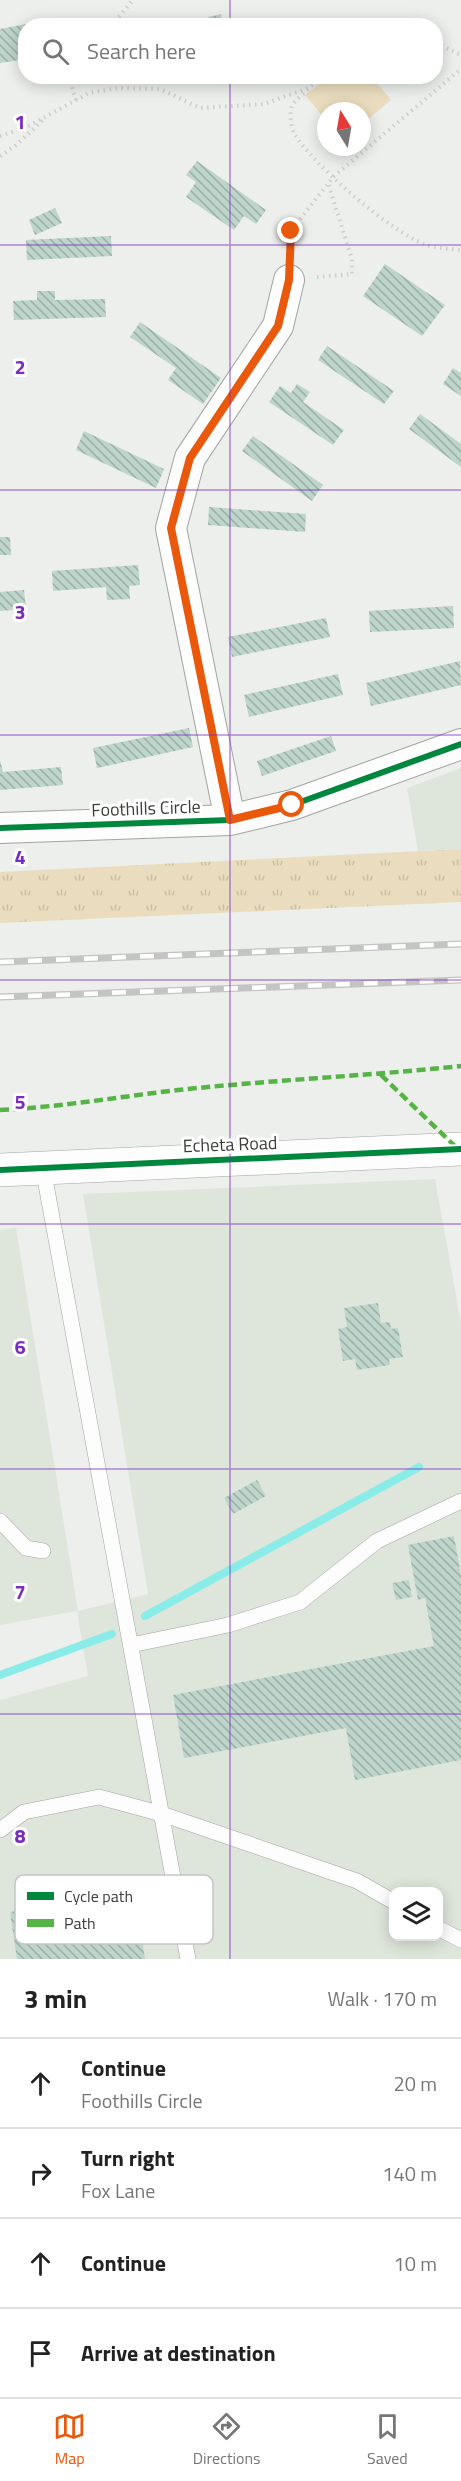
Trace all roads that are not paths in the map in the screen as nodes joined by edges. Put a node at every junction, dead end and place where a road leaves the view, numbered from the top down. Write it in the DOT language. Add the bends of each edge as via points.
graph roads {
  1 [pos="289,280"];
  2 [pos="461,744"];
  3 [pos="230,820"];
  4 [pos="0,828"];
  5 [pos="460,1154"];
  6 [pos="43,1168"];
  7 [pos="0,1170"];
  8 [pos="461,1501"];
  9 [pos="0,1521"];
  10 [pos="43,1551"];
  11 [pos="131,1645"];
  12 [pos="162,1814"];
  13 [pos="0,1830"];
  14 [pos="173,1875"];
  15 [pos="389,1900"];
  16 [pos="443,1931"];
  17 [pos="461,1940"];
  18 [pos="185,1944"];
  19 [pos="188,1959"];
  1 -- 3 [label="street" via="278,326 190,458 171,528"];
  2 -- 3 [label="street, Foothills Circle" via="292,805"];
  3 -- 4 [label="street, Foothills Circle"];
  5 -- 6 [label="street, Echeta Road"];
  6 -- 7 [label="street, Echeta Road"];
  6 -- 11 [label="lane"];
  8 -- 11 [label="lane" via="377,1541 300,1602 228,1625"];
  9 -- 10 [label="lane" via="26,1548"];
  11 -- 12 [label="lane"];
  12 -- 13 [label="lane" via="99,1797 24,1812"];
  12 -- 14 [label="lane"];
  12 -- 15 [label="lane" via="357,1881"];
  16 -- 17 [label="lane"];
  18 -- 19 [label="lane"];
}
